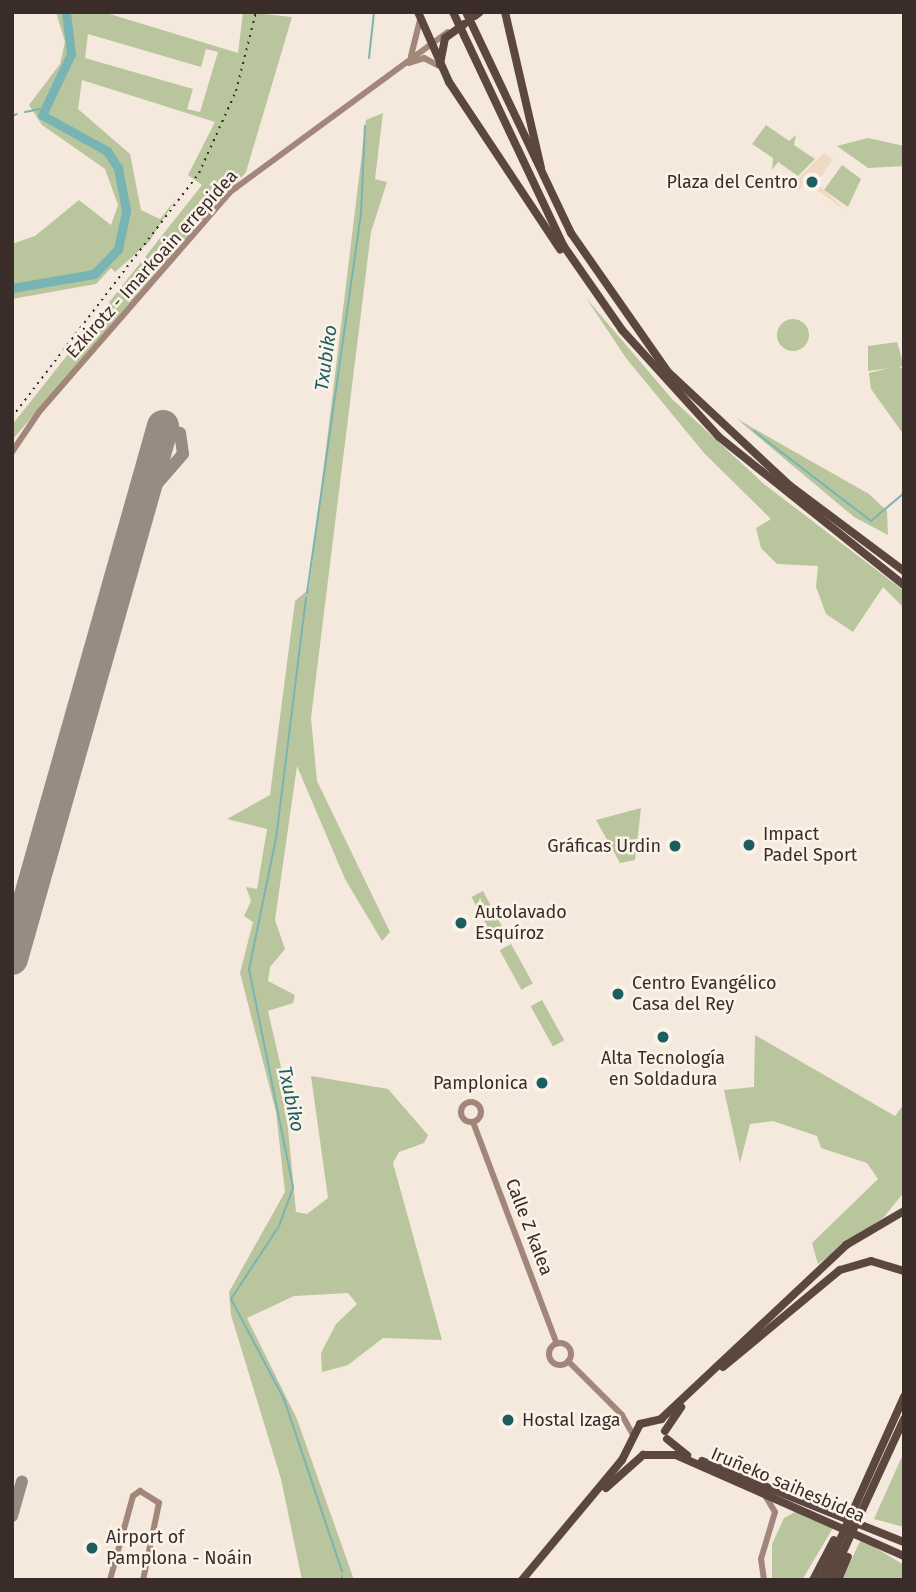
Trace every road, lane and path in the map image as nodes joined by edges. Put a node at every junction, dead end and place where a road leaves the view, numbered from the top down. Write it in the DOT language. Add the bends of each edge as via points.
graph roads {
  1 [pos="453,12"];
  2 [pos="506,14"];
  3 [pos="474,15"];
  4 [pos="419,17"];
  5 [pos="436,44"];
  6 [pos="409,62"];
  7 [pos="440,67"];
  8 [pos="546,185"];
  9 [pos="622,330"];
  10 [pos="12,452"];
  11 [pos="904,571"];
  12 [pos="904,585"];
  13 [pos="473,1122"];
  14 [pos="904,1210"];
  15 [pos="904,1271"];
  16 [pos="557,1344"];
  17 [pos="568,1361"];
  18 [pos="904,1395"];
  19 [pos="622,1415"];
  20 [pos="904,1419"];
  21 [pos="648,1422"];
  22 [pos="904,1430"];
  23 [pos="666,1435"];
  24 [pos="633,1437"];
  25 [pos="643,1455"];
  26 [pos="656,1455"];
  27 [pos="746,1485"];
  28 [pos="797,1504"];
  29 [pos="851,1514"];
  30 [pos="828,1515"];
  31 [pos="773,1522"];
  32 [pos="876,1535"];
  33 [pos="904,1542"];
  34 [pos="904,1556"];
  35 [pos="110,1580"];
  36 [pos="143,1580"];
  37 [pos="522,1580"];
  38 [pos="529,1580"];
  39 [pos="764,1580"];
  40 [pos="813,1580"];
  41 [pos="822,1580"];
  42 [pos="831,1580"];
  43 [pos="838,1580"];
  1 -- 9 [label="highway" via="563,245"];
  2 -- 8 [label="highway"];
  3 -- 5 [label="highway"];
  3 -- 8 [label="highway" via="486,62"];
  4 -- 5 [label="highway" via="425,34"];
  4 -- 6 [label="street"];
  5 -- 6 [label="street"];
  5 -- 7 [label="highway"];
  5 -- 7 [label="highway"];
  6 -- 7 [label="street" via="424,58"];
  6 -- 10 [label="street, Ezkirotz - Imarkoain errepidea" via="230,192 39,412"];
  7 -- 9 [label="highway" via="563,254"];
  8 -- 11 [label="highway" via="618,304 668,372 789,485"];
  9 -- 12 [label="highway" via="729,446"];
  13 -- 16 [label="street, Calle Z kalea"];
  14 -- 21 [label="highway" via="846,1245"];
  15 -- 23 [label="highway" via="871,1261 841,1270 703,1385"];
  16 -- 17 [label="street" via="569,1349"];
  16 -- 17 [label="street" via="550,1358 558,1365"];
  17 -- 19 [label="street"];
  18 -- 29 [label="highway"];
  19 -- 21 [label="street"];
  19 -- 24 [label="street"];
  20 -- 42 [label="highway"];
  21 -- 23 [label="highway, Iruñeko saihesbidea"];
  21 -- 24 [label="highway"];
  22 -- 43 [label="highway"];
  23 -- 26 [label="highway"];
  23 -- 30 [label="highway, Iruñeko saihesbidea" via="681,1452"];
  24 -- 25 [label="highway"];
  24 -- 37 [label="highway"];
  25 -- 26 [label="highway, Iruñeko saihesbidea"];
  25 -- 38 [label="highway"];
  26 -- 27 [label="highway, Iruñeko saihesbidea" via="676,1455"];
  27 -- 28 [label="highway, Iruñeko saihesbidea"];
  27 -- 31 [label="street" via="772,1501"];
  28 -- 30 [label="highway, Iruñeko saihesbidea"];
  28 -- 31 [label="street"];
  29 -- 40 [label="highway"];
  29 -- 41 [label="highway"];
  30 -- 32 [label="highway, Iruñeko saihesbidea"];
  31 -- 39 [label="street" via="761,1559"];
  32 -- 33 [label="highway, Iruñeko saihesbidea"];
  32 -- 34 [label="highway, Iruñeko saihesbidea"];
  35 -- 36 [label="street" via="133,1496 142,1491 159,1503"];
}
